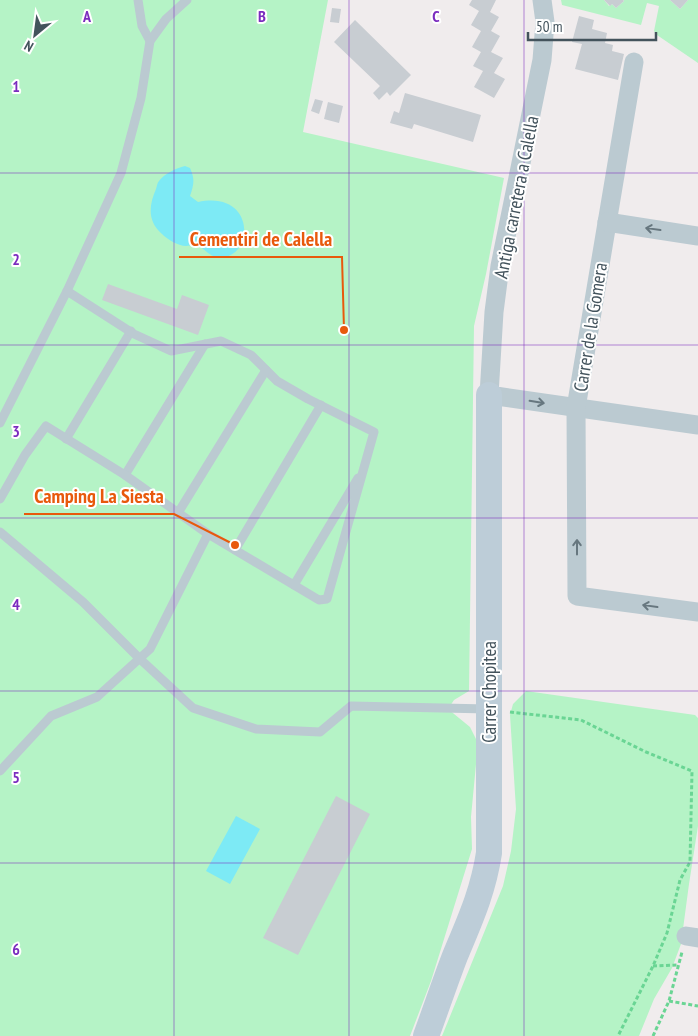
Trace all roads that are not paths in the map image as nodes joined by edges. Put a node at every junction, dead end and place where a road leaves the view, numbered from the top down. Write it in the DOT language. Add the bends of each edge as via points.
graph roads {
  1 [pos="138,0"];
  2 [pos="187,0"];
  3 [pos="542,0"];
  4 [pos="150,41"];
  5 [pos="634,62"];
  6 [pos="607,222"];
  7 [pos="698,236"];
  8 [pos="67,291"];
  9 [pos="131,331"];
  10 [pos="205,344"];
  11 [pos="266,370"];
  12 [pos="489,395"];
  13 [pos="321,405"];
  14 [pos="576,408"];
  15 [pos="0,423"];
  16 [pos="698,425"];
  17 [pos="66,439"];
  18 [pos="364,467"];
  19 [pos="126,475"];
  20 [pos="0,499"];
  21 [pos="178,512"];
  22 [pos="0,532"];
  23 [pos="208,534"];
  24 [pos="236,550"];
  25 [pos="294,585"];
  26 [pos="698,612"];
  27 [pos="140,659"];
  28 [pos="497,710"];
  29 [pos="0,771"];
  30 [pos="426,1036"];
  1 -- 4 [label="lane" via="142,26"];
  2 -- 4 [label="lane" via="166,19"];
  3 -- 12 [label="street, Antiga carretera a Calella" via="545,22 542,60 500,266"];
  4 -- 8 [label="lane" via="142,98 121,172"];
  5 -- 6 [label="street, Carrer de la Gomera"];
  7 -- 6 [label="street, one-way"];
  6 -- 14 [label="street, Carrer de la Gomera"];
  8 -- 9 [label="lane"];
  8 -- 15 [label="lane"];
  9 -- 10 [label="lane" via="171,351"];
  9 -- 17 [label="lane"];
  10 -- 11 [label="lane" via="221,341 251,355"];
  10 -- 19 [label="lane"];
  11 -- 13 [label="lane" via="277,381"];
  11 -- 21 [label="lane"];
  12 -- 14 [label="street, one-way"];
  12 -- 28 [label="street, Carrer Chopitea"];
  13 -- 18 [label="lane" via="374,432"];
  13 -- 24 [label="lane"];
  14 -- 16 [label="street"];
  26 -- 14 [label="street, Carrer de la Gomera, one-way" via="577,596"];
  17 -- 19 [label="lane"];
  17 -- 20 [label="lane" via="46,426"];
  18 -- 25 [label="lane"];
  18 -- 25 [label="lane" via="327,599 319,600"];
  19 -- 21 [label="lane"];
  21 -- 23 [label="lane"];
  22 -- 27 [label="lane" via="83,602"];
  23 -- 24 [label="lane"];
  23 -- 27 [label="lane" via="150,649"];
  24 -- 25 [label="lane"];
  27 -- 28 [label="lane" via="193,708 256,729 320,732 351,706"];
  27 -- 29 [label="lane" via="97,697 51,716"];
  28 -- 30 [label="street, Carrer Chopitea" via="485,876"];
}
